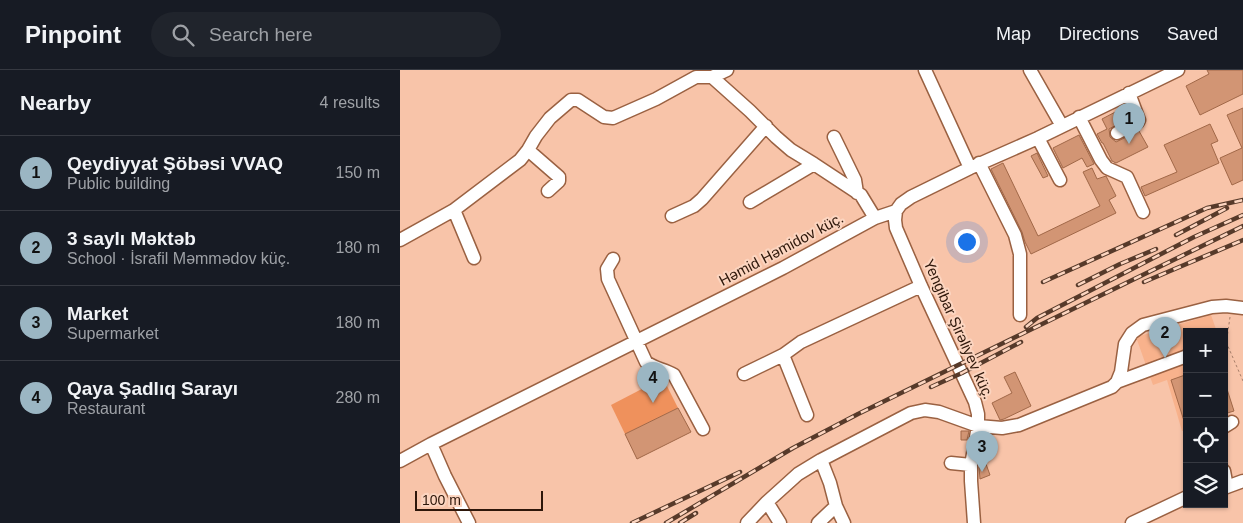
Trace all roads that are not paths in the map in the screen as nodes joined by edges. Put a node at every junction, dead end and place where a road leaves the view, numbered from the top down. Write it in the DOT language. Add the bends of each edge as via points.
graph roads {
  1 [pos="728,70"];
  2 [pos="925,70"];
  3 [pos="1030,70"];
  4 [pos="1178,70"];
  5 [pos="693,74"];
  6 [pos="712,77"];
  7 [pos="1129,93"];
  8 [pos="1079,117"];
  9 [pos="766,126"];
  10 [pos="1062,126"];
  11 [pos="1117,133"];
  12 [pos="834,137"];
  13 [pos="1038,138"];
  14 [pos="528,150"];
  15 [pos="814,164"];
  16 [pos="975,165"];
  17 [pos="1060,180"];
  18 [pos="548,191"];
  19 [pos="857,192"];
  20 [pos="750,202"];
  21 [pos="454,210"];
  22 [pos="896,211"];
  23 [pos="1143,212"];
  24 [pos="672,216"];
  25 [pos="875,218"];
  26 [pos="400,240"];
  27 [pos="474,258"];
  28 [pos="613,259"];
  29 [pos="921,286"];
  30 [pos="1237,307"];
  31 [pos="1020,315"];
  32 [pos="637,342"];
  33 [pos="782,355"];
  34 [pos="1183,357"];
  35 [pos="744,374"];
  36 [pos="1117,382"];
  37 [pos="807,415"];
  38 [pos="978,426"];
  39 [pos="703,429"];
  40 [pos="431,444"];
  41 [pos="821,460"];
  42 [pos="400,461"];
  43 [pos="951,463"];
  44 [pos="971,465"];
  45 [pos="1243,481"];
  46 [pos="1228,486"];
  47 [pos="1183,500"];
  48 [pos="767,502"];
  49 [pos="836,506"];
  50 [pos="1153,519"];
  51 [pos="468,523"];
  52 [pos="747,523"];
  53 [pos="780,523"];
  54 [pos="818,523"];
  55 [pos="844,523"];
  56 [pos="974,523"];
  57 [pos="1132,523"];
  1 -- 6 [label="street"];
  2 -- 16 [label="street"];
  3 -- 10 [label="street"];
  4 -- 7 [label="street, Həmid Həmidov küç."];
  5 -- 6 [label="street"];
  5 -- 14 [label="street" via="656,99 613,118 604,117 578,100 571,100 550,118"];
  6 -- 9 [label="street"];
  7 -- 8 [label="street, Həmid Həmidov küç."];
  7 -- 11 [label="street" via="1140,120"];
  8 -- 10 [label="street, Həmid Həmidov küç."];
  8 -- 23 [label="street" via="1107,168 1127,177"];
  9 -- 15 [label="street" via="791,150"];
  9 -- 24 [label="street" via="702,199"];
  10 -- 13 [label="street, Həmid Həmidov küç."];
  12 -- 19 [label="street" via="855,180"];
  13 -- 16 [label="street, Həmid Həmidov küç."];
  13 -- 17 [label="street"];
  14 -- 18 [label="street" via="559,177 559,182"];
  14 -- 21 [label="street" via="520,160"];
  15 -- 19 [label="street"];
  15 -- 20 [label="street"];
  16 -- 22 [label="street, Həmid Həmidov küç." via="911,197"];
  16 -- 31 [label="street" via="1015,235 1020,254"];
  19 -- 25 [label="street"];
  21 -- 26 [label="street"];
  21 -- 27 [label="street"];
  22 -- 25 [label="street, Həmid Həmidov küç."];
  22 -- 29 [label="street, Yengibar Şirəliyev küç." via="896,228"];
  25 -- 32 [label="street, Həmid Həmidov küç."];
  28 -- 32 [label="street" via="607,269 608,279"];
  29 -- 33 [label="street" via="801,342"];
  29 -- 38 [label="street, Yengibar Şirəliyev küç." via="975,402"];
  30 -- 36 [label="street" via="1212,307 1143,325 1125,344"];
  32 -- 39 [label="street" via="646,362 674,375"];
  32 -- 40 [label="street, Həmid Həmidov küç."];
  33 -- 35 [label="street"];
  33 -- 37 [label="street"];
  34 -- 36 [label="street"];
  36 -- 38 [label="street" via="1112,387 1020,425 1002,428"];
  38 -- 41 [label="street" via="939,412 910,413"];
  38 -- 44 [label="street, Yengibar Şirəliyev küç."];
  40 -- 42 [label="street, Həmid Həmidov küç."];
  40 -- 51 [label="street"];
  41 -- 48 [label="street" via="798,474"];
  41 -- 49 [label="street"];
  43 -- 44 [label="street"];
  44 -- 56 [label="street, Yengibar Şirəliyev küç."];
  45 -- 46 [label="street"];
  47 -- 50 [label="street"];
  48 -- 52 [label="street"];
  48 -- 53 [label="street"];
  49 -- 54 [label="street"];
  49 -- 55 [label="street"];
  50 -- 57 [label="street"];
}
